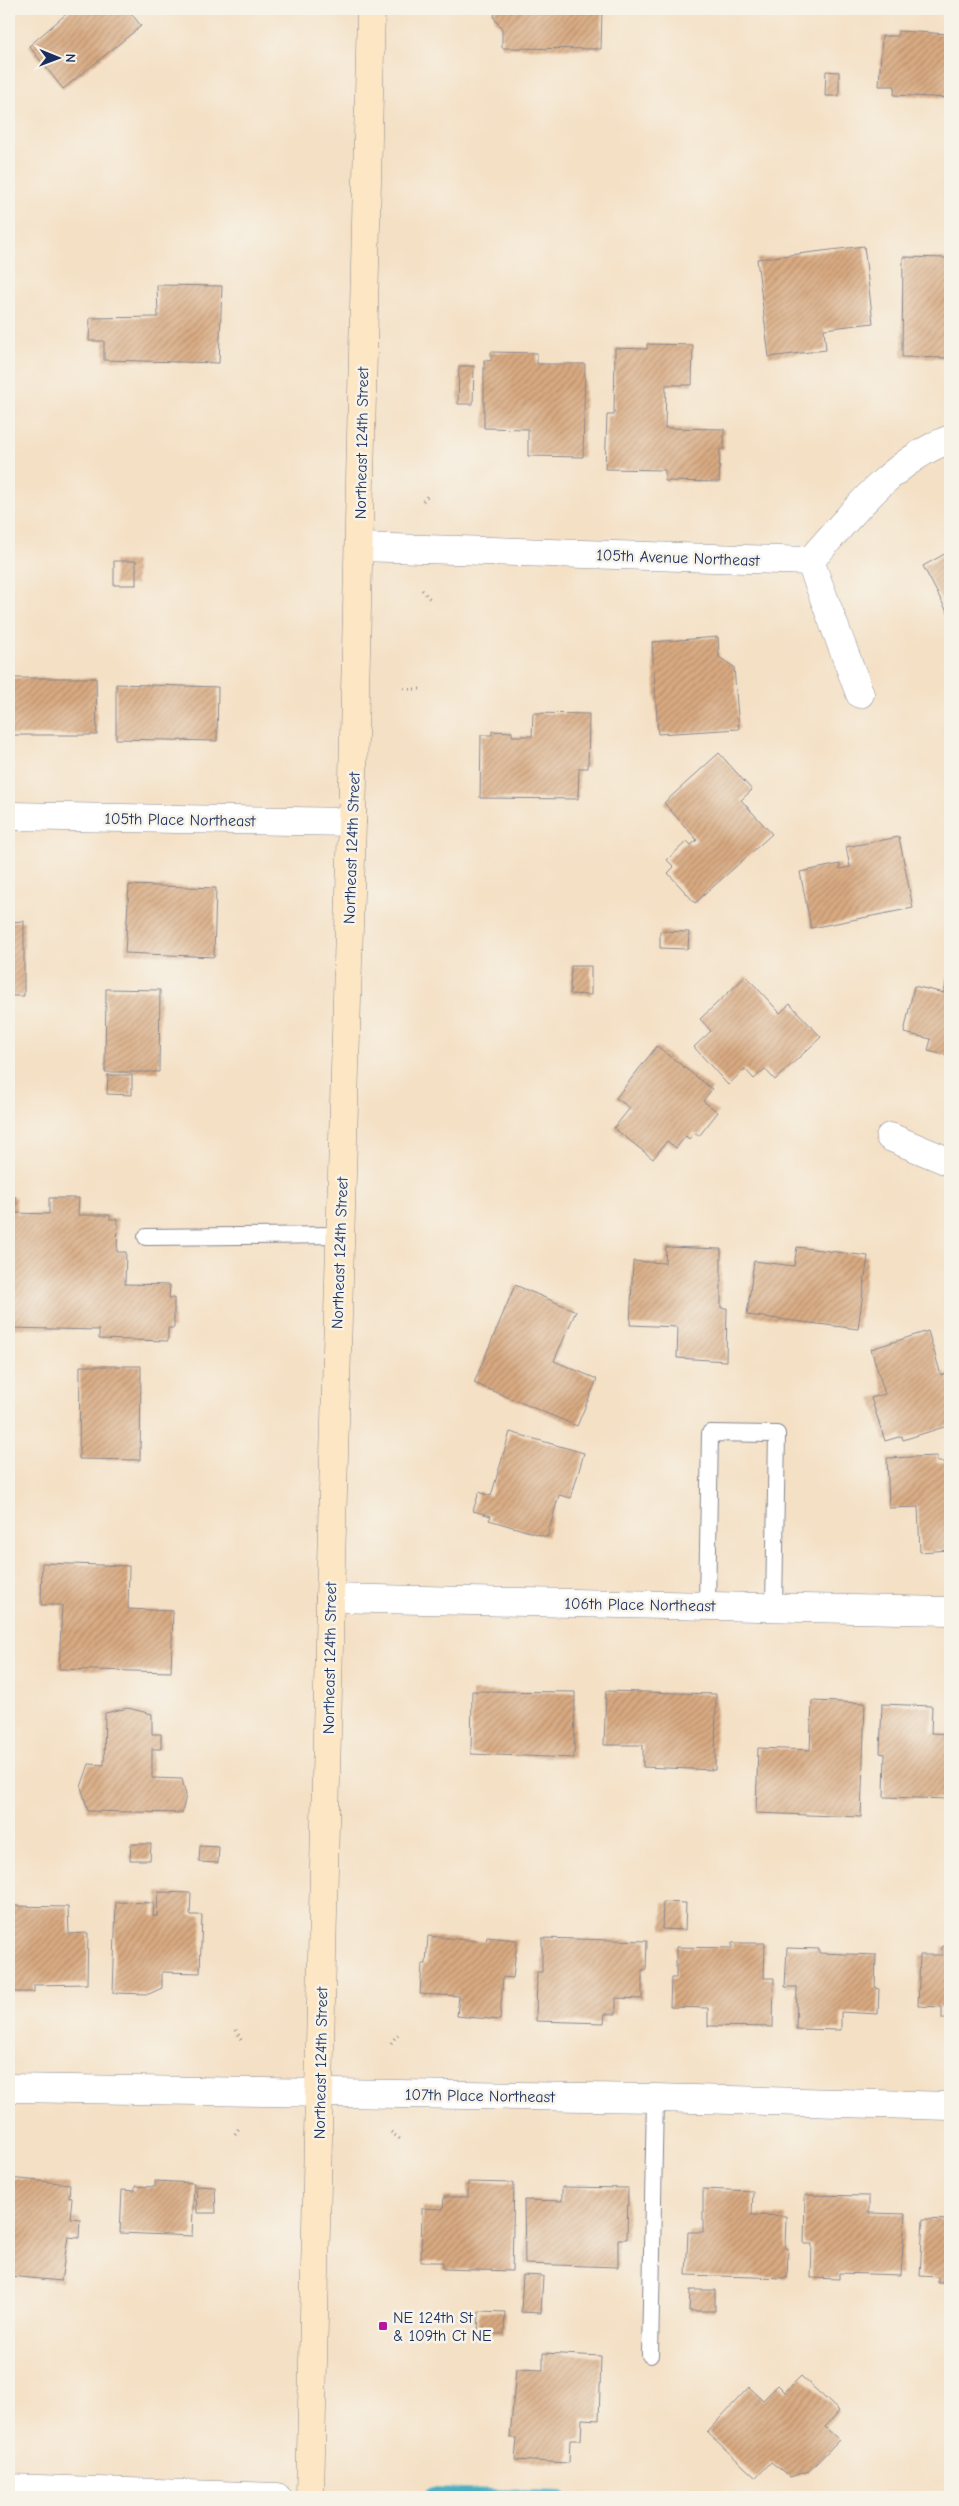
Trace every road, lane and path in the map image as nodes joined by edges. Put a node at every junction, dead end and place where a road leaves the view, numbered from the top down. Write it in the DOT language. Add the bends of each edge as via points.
graph roads {
  1 [pos="370,9"];
  2 [pos="950,439"];
  3 [pos="428,495"];
  4 [pos="423,501"];
  5 [pos="359,547"];
  6 [pos="810,561"];
  7 [pos="422,590"];
  8 [pos="431,600"];
  9 [pos="404,689"];
  10 [pos="424,689"];
  11 [pos="860,694"];
  12 [pos="9,816"];
  13 [pos="352,822"];
  14 [pos="890,1137"];
  15 [pos="950,1162"];
  16 [pos="340,1235"];
  17 [pos="146,1237"];
  18 [pos="330,1598"];
  19 [pos="707,1606"];
  20 [pos="774,1607"];
  21 [pos="950,1611"];
  22 [pos="236,2030"];
  23 [pos="398,2034"];
  24 [pos="241,2040"];
  25 [pos="390,2043"];
  26 [pos="9,2088"];
  27 [pos="320,2093"];
  28 [pos="656,2098"];
  29 [pos="950,2106"];
  30 [pos="239,2128"];
  31 [pos="391,2132"];
  32 [pos="235,2134"];
  33 [pos="401,2140"];
  34 [pos="650,2355"];
  35 [pos="9,2488"];
  36 [pos="201,2496"];
  37 [pos="277,2497"];
  38 [pos="310,2497"];
  1 -- 5 [label="main road, Northeast 124th Street"];
  2 -- 6 [label="street" via="904,465 858,507"];
  3 -- 4 [label="path"];
  5 -- 6 [label="street, 105th Avenue Northeast"];
  5 -- 13 [label="main road, Northeast 124th Street"];
  6 -- 11 [label="street"];
  7 -- 8 [label="path"];
  9 -- 10 [label="path"];
  12 -- 13 [label="street, 105th Place Northeast"];
  13 -- 16 [label="main road, Northeast 124th Street"];
  14 -- 15 [label="street"];
  16 -- 17 [label="lane"];
  16 -- 18 [label="main road, Northeast 124th Street"];
  18 -- 19 [label="street, 106th Place Northeast"];
  18 -- 27 [label="main road, Northeast 124th Street"];
  19 -- 20 [label="street, 106th Place Northeast"];
  19 -- 20 [label="lane" via="710,1433 777,1434"];
  20 -- 21 [label="street, 106th Place Northeast"];
  22 -- 24 [label="path"];
  23 -- 25 [label="path"];
  26 -- 27 [label="street, 107th Place Northeast"];
  27 -- 28 [label="street, 107th Place Northeast"];
  27 -- 38 [label="main road, Northeast 124th Street"];
  28 -- 29 [label="street, 107th Place Northeast"];
  28 -- 34 [label="lane"];
  30 -- 32 [label="path"];
  31 -- 33 [label="path"];
  35 -- 36 [label="street"];
  36 -- 37 [label="street"];
}
